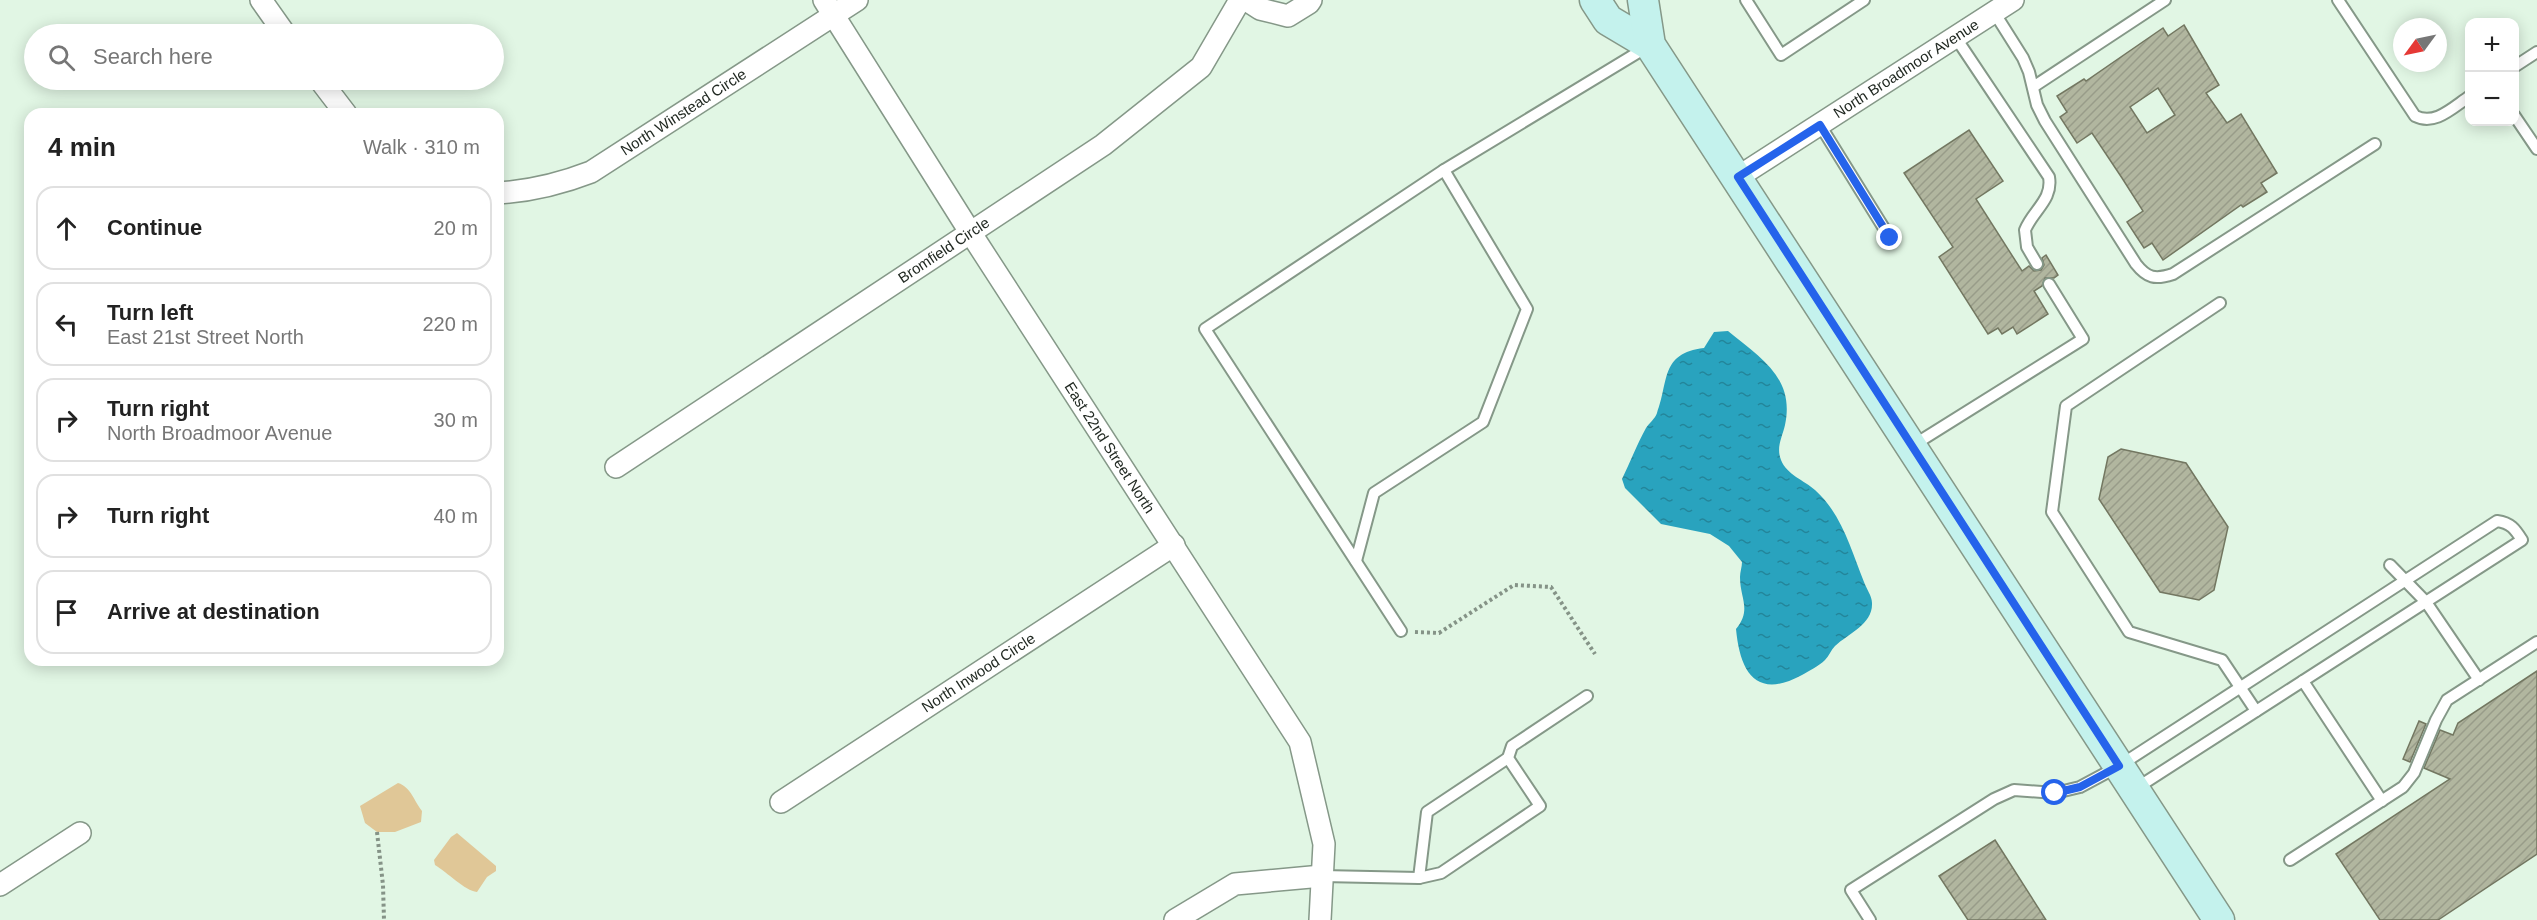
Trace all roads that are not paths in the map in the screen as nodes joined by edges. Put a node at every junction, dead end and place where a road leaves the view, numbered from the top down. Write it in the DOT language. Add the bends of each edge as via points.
graph roads {
  1 [pos="261,0"];
  2 [pos="857,0"];
  3 [pos="1240,0"];
  4 [pos="1246,0"];
  5 [pos="1311,0"];
  6 [pos="1595,0"];
  7 [pos="1643,0"];
  8 [pos="1746,0"];
  9 [pos="1864,0"];
  10 [pos="2013,0"];
  11 [pos="2165,0"];
  12 [pos="2338,0"];
  13 [pos="829,8"];
  14 [pos="1994,12"];
  15 [pos="278,24"];
  16 [pos="1956,38"];
  17 [pos="1650,45"];
  18 [pos="2537,52"];
  19 [pos="2519,64"];
  20 [pos="2033,87"];
  21 [pos="328,90"];
  22 [pos="2465,99"];
  23 [pos="341,108"];
  24 [pos="2519,122"];
  25 [pos="1820,125"];
  26 [pos="2375,144"];
  27 [pos="2537,149"];
  28 [pos="1444,170"];
  29 [pos="1738,177"];
  30 [pos="504,193"];
  31 [pos="970,232"];
  32 [pos="1890,238"];
  33 [pos="2037,264"];
  34 [pos="2049,284"];
  35 [pos="2220,303"];
  36 [pos="1911,446"];
  37 [pos="616,467"];
  38 [pos="1174,545"];
  39 [pos="1356,561"];
  40 [pos="2390,564"];
  41 [pos="2404,581"];
  42 [pos="2426,602"];
  43 [pos="1401,631"];
  44 [pos="2537,642"];
  45 [pos="2479,680"];
  46 [pos="2303,681"];
  47 [pos="2240,687"];
  48 [pos="1587,696"];
  49 [pos="2256,711"];
  50 [pos="1508,758"];
  51 [pos="2127,778"];
  52 [pos="2382,801"];
  53 [pos="782,802"];
  54 [pos="80,833"];
  55 [pos="2290,860"];
  56 [pos="1322,876"];
  57 [pos="1419,878"];
  58 [pos="0,885"];
  59 [pos="1175,920"];
  60 [pos="1320,920"];
  61 [pos="1870,920"];
  62 [pos="2219,920"];
  1 -- 15 [label="street"];
  2 -- 13 [label="street, North Winstead Circle"];
  3 -- 31 [label="street, Bromfield Circle" via="1201,67 1103,145"];
  4 -- 5 [label="street" via="1260,9 1288,16"];
  6 -- 17 [label="main road" via="1608,20"];
  7 -- 17 [label="main road"];
  8 -- 9 [label="lane" via="1781,55"];
  10 -- 14 [label="street, North Broadmoor Avenue"];
  11 -- 20 [label="lane"];
  12 -- 22 [label="lane" via="2415,116 2425,120 2436,118"];
  13 -- 30 [label="street, North Winstead Circle" via="591,172 558,185"];
  13 -- 31 [label="street, East 22nd Street North"];
  14 -- 16 [label="street, North Broadmoor Avenue"];
  14 -- 20 [label="lane" via="2023,58"];
  16 -- 25 [label="street, North Broadmoor Avenue"];
  16 -- 33 [label="lane" via="2049,177 2048,196 2025,230 2027,247"];
  17 -- 28 [label="lane"];
  17 -- 29 [label="main road"];
  18 -- 19 [label="lane"];
  20 -- 26 [label="lane" via="2037,105 2062,149 2136,264 2150,278 2173,274"];
  21 -- 23 [label="street"];
  24 -- 27 [label="lane"];
  25 -- 29 [label="street, North Broadmoor Avenue"];
  25 -- 32 [label="lane"];
  28 -- 39 [label="lane" via="1527,309 1483,422 1374,493"];
  28 -- 39 [label="lane" via="1205,329"];
  29 -- 36 [label="main road"];
  31 -- 37 [label="street, Bromfield Circle"];
  31 -- 38 [label="street, East 22nd Street North"];
  34 -- 36 [label="lane" via="2084,339"];
  35 -- 47 [label="lane" via="2066,406 2052,512 2129,632 2222,660"];
  36 -- 51 [label="main road"];
  38 -- 53 [label="street, North Inwood Circle"];
  38 -- 56 [label="street, East 22nd Street North" via="1300,742 1324,844"];
  39 -- 43 [label="lane"];
  40 -- 41 [label="lane"];
  41 -- 42 [label="lane"];
  41 -- 42 [label="lane" via="2498,521 2514,527 2522,540"];
  41 -- 47 [label="lane"];
  42 -- 45 [label="lane"];
  42 -- 46 [label="lane"];
  44 -- 45 [label="lane"];
  45 -- 52 [label="lane" via="2447,700 2414,773 2403,787"];
  46 -- 49 [label="lane"];
  46 -- 52 [label="lane"];
  47 -- 49 [label="lane"];
  47 -- 51 [label="lane"];
  48 -- 50 [label="lane" via="1512,746"];
  49 -- 51 [label="lane"];
  50 -- 57 [label="lane" via="1427,812"];
  50 -- 57 [label="lane" via="1540,806 1441,873"];
  51 -- 61 [label="lane" via="2055,793 2014,790 1994,799 1851,890"];
  51 -- 62 [label="main road"];
  52 -- 55 [label="lane"];
  54 -- 58 [label="street"];
  56 -- 57 [label="lane"];
  56 -- 59 [label="street" via="1235,884"];
  56 -- 60 [label="street, East 22nd Street North"];
}
